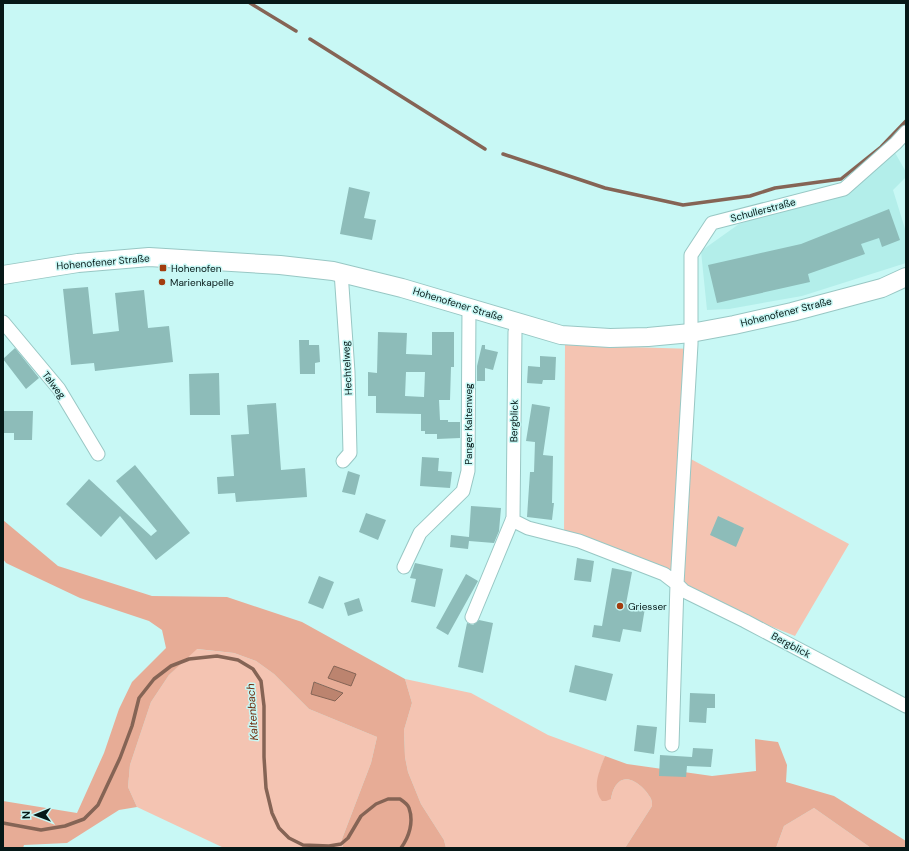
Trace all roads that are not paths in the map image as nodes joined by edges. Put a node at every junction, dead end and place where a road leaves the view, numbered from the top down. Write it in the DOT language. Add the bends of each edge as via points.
graph roads {
  1 [pos="906,132"];
  2 [pos="342,272"];
  3 [pos="3,275"];
  4 [pos="906,277"];
  5 [pos="469,307"];
  6 [pos="3,322"];
  7 [pos="518,323"];
  8 [pos="691,333"];
  9 [pos="98,454"];
  10 [pos="343,461"];
  11 [pos="512,520"];
  12 [pos="404,567"];
  13 [pos="677,584"];
  14 [pos="472,617"];
  15 [pos="906,706"];
  16 [pos="672,745"];
  1 -- 8 [label="street, Schullerstraße" via="844,189 712,223 691,255"];
  2 -- 3 [label="main road, Hohenofener Straße" via="280,264 149,257 78,263"];
  2 -- 5 [label="main road, Hohenofener Straße"];
  2 -- 10 [label="street, Hechtelweg" via="350,453"];
  4 -- 8 [label="main road, Hohenofener Straße" via="882,288 806,309"];
  5 -- 7 [label="main road, Hohenofener Straße"];
  5 -- 12 [label="street, Panger Kaltenweg" via="468,471 463,491 420,533"];
  6 -- 9 [label="street, Talweg" via="59,389"];
  7 -- 8 [label="main road, Hohenofener Straße" via="561,336 586,338"];
  7 -- 11 [label="street, Bergblick"];
  8 -- 13 [label="street"];
  11 -- 13 [label="street, Bergblick" via="528,528 579,541 664,574"];
  11 -- 14 [label="street, Bergblick"];
  13 -- 15 [label="street, Bergblick" via="684,591"];
  13 -- 16 [label="street"];
}
